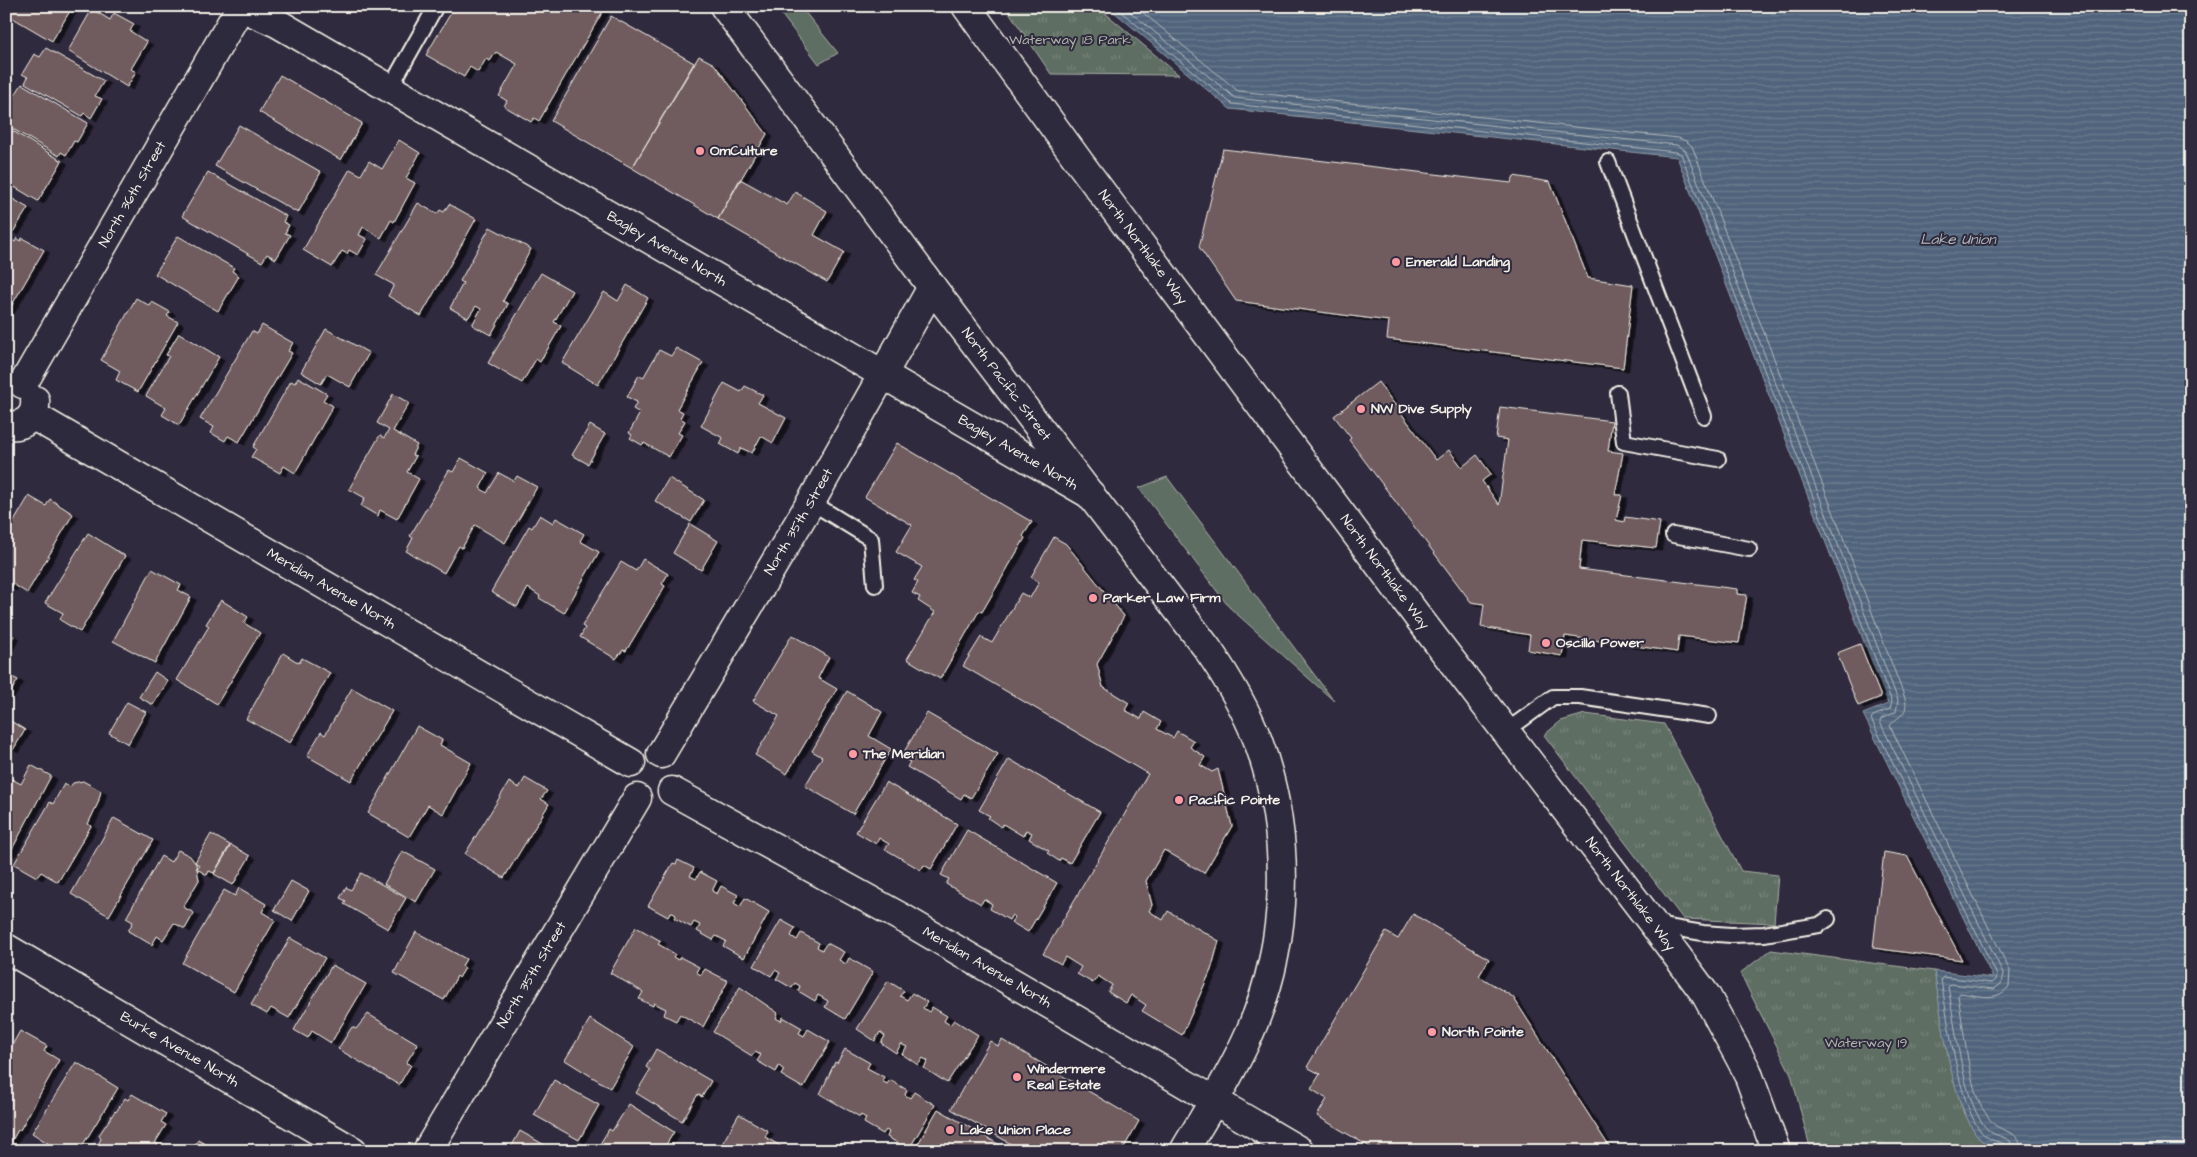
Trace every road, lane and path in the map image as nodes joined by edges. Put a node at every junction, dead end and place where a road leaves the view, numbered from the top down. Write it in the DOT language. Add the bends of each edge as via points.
graph roads {
  1 [pos="436,6"];
  2 [pos="724,6"];
  3 [pos="966,6"];
  4 [pos="240,7"];
  5 [pos="390,88"];
  6 [pos="1608,162"];
  7 [pos="932,287"];
  8 [pos="884,374"];
  9 [pos="15,383"];
  10 [pos="1618,393"];
  11 [pos="32,415"];
  12 [pos="1704,416"];
  13 [pos="6,425"];
  14 [pos="1718,459"];
  15 [pos="1093,496"];
  16 [pos="811,502"];
  17 [pos="1673,535"];
  18 [pos="1749,549"];
  19 [pos="874,585"];
  20 [pos="1709,716"];
  21 [pos="1505,732"];
  22 [pos="662,754"];
  23 [pos="631,763"];
  24 [pos="672,791"];
  25 [pos="637,798"];
  26 [pos="1828,919"];
  27 [pos="1654,925"];
  28 [pos="6,948"];
  29 [pos="1213,1102"];
  30 [pos="352,1151"];
  31 [pos="427,1151"];
  32 [pos="1184,1151"];
  33 [pos="1300,1151"];
  34 [pos="1776,1151"];
  1 -- 5 [label="lane"];
  2 -- 7 [label="street, North Pacific Street"];
  3 -- 21 [label="street, North Northlake Way"];
  4 -- 5 [label="street, Bagley Avenue North" via="277,23"];
  4 -- 9 [label="street, North 36th Street"];
  5 -- 8 [label="street, Bagley Avenue North"];
  6 -- 12 [label="lane"];
  7 -- 8 [label="street, North 35th Street"];
  7 -- 15 [label="street, North Pacific Street"];
  8 -- 15 [label="street, Bagley Avenue North"];
  8 -- 16 [label="street, North 35th Street"];
  9 -- 11 [label="street" via="31,389 35,396"];
  10 -- 14 [label="lane" via="1624,442"];
  11 -- 13 [label="street" via="20,425"];
  11 -- 23 [label="street, Meridian Avenue North"];
  15 -- 29 [label="street, North Pacific Street" via="1227,677 1258,740 1277,810 1281,847 1280,922 1266,987 1251,1031"];
  16 -- 19 [label="lane" via="871,539"];
  16 -- 22 [label="street, North 35th Street"];
  17 -- 18 [label="lane"];
  20 -- 21 [label="lane" via="1580,697 1553,697"];
  21 -- 27 [label="street, North Northlake Way"];
  22 -- 23 [label="street" via="646,753"];
  22 -- 24 [label="street" via="673,764 676,772"];
  23 -- 25 [label="street" via="627,784"];
  24 -- 25 [label="street" via="662,800 653,802"];
  24 -- 29 [label="street, Meridian Avenue North" via="906,920"];
  25 -- 31 [label="street, North 35th Street"];
  26 -- 27 [label="lane" via="1819,925 1764,934 1703,933"];
  27 -- 34 [label="street, North Northlake Way" via="1706,995 1728,1032 1747,1070"];
  28 -- 30 [label="street, Burke Avenue North"];
  29 -- 32 [label="street, North Pacific Street"];
  29 -- 33 [label="street, Meridian Avenue North"];
}
